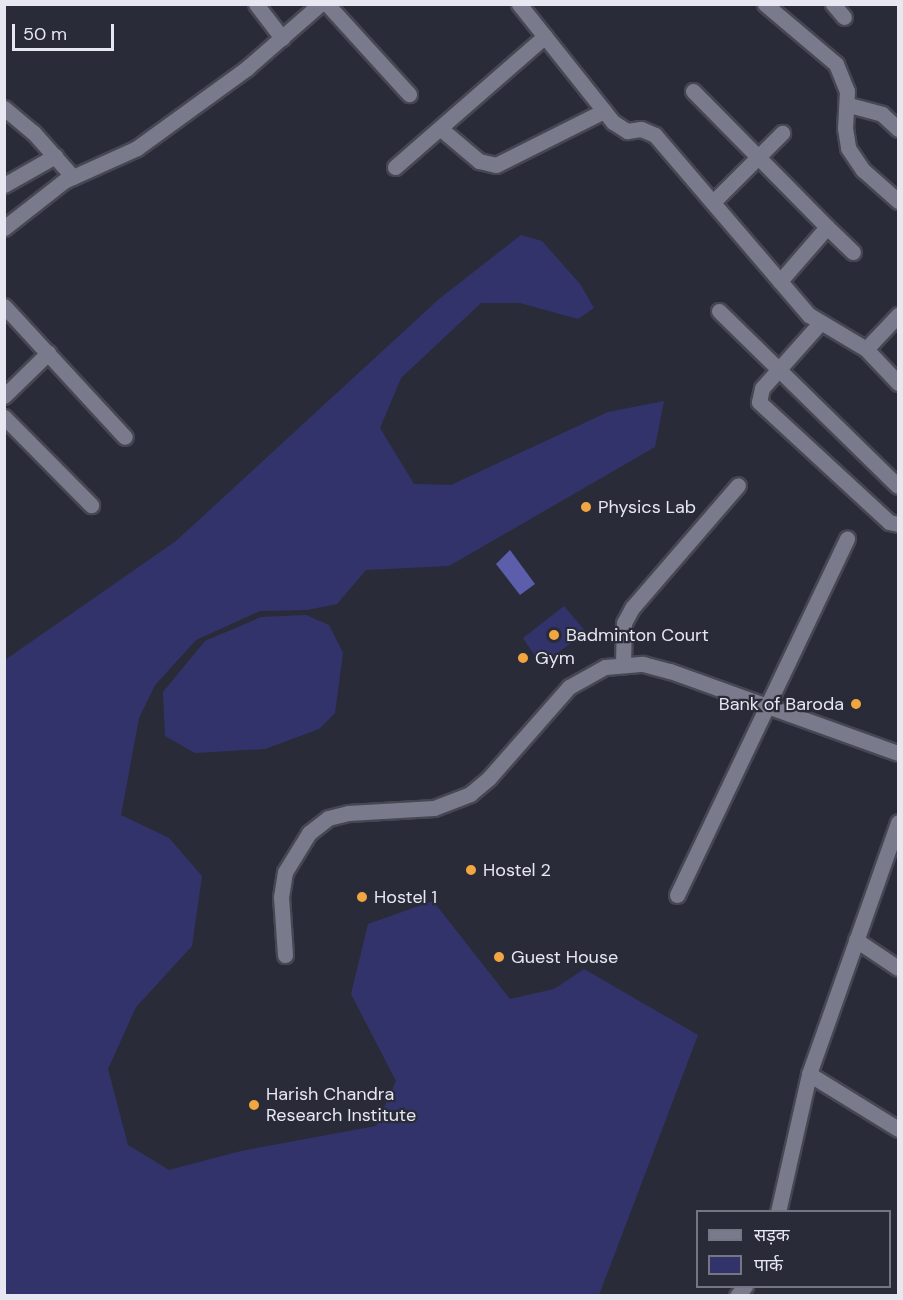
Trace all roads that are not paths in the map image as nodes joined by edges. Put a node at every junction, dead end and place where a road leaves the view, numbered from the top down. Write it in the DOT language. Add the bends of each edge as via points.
graph roads {
  1 [pos="256,4"];
  2 [pos="320,4"];
  3 [pos="327,4"];
  4 [pos="519,4"];
  5 [pos="765,4"];
  6 [pos="832,4"];
  7 [pos="844,17"];
  8 [pos="544,36"];
  9 [pos="282,38"];
  10 [pos="693,92"];
  11 [pos="409,94"];
  12 [pos="849,105"];
  13 [pos="4,108"];
  14 [pos="604,111"];
  15 [pos="441,129"];
  16 [pos="898,129"];
  17 [pos="782,133"];
  18 [pos="759,155"];
  19 [pos="55,156"];
  20 [pos="395,167"];
  21 [pos="73,177"];
  22 [pos="4,184"];
  23 [pos="898,201"];
  24 [pos="713,202"];
  25 [pos="827,227"];
  26 [pos="4,228"];
  27 [pos="853,252"];
  28 [pos="780,281"];
  29 [pos="4,306"];
  30 [pos="719,311"];
  31 [pos="898,315"];
  32 [pos="820,323"];
  33 [pos="866,349"];
  34 [pos="48,353"];
  35 [pos="778,371"];
  36 [pos="898,383"];
  37 [pos="4,396"];
  38 [pos="4,417"];
  39 [pos="125,437"];
  40 [pos="738,485"];
  41 [pos="898,486"];
  42 [pos="91,505"];
  43 [pos="898,524"];
  44 [pos="847,539"];
  45 [pos="624,663"];
  46 [pos="767,706"];
  47 [pos="898,753"];
  48 [pos="898,822"];
  49 [pos="677,895"];
  50 [pos="856,940"];
  51 [pos="285,955"];
  52 [pos="898,968"];
  53 [pos="809,1074"];
  54 [pos="898,1129"];
  55 [pos="778,1210"];
  1 -- 9 [label="street"];
  2 -- 9 [label="street"];
  3 -- 11 [label="street"];
  4 -- 8 [label="street"];
  5 -- 12 [label="street" via="829,55 842,75"];
  6 -- 7 [label="street"];
  8 -- 14 [label="street"];
  8 -- 15 [label="street"];
  9 -- 21 [label="street" via="137,148"];
  10 -- 18 [label="street"];
  12 -- 16 [label="street" via="882,114"];
  12 -- 23 [label="street" via="844,129 848,148 863,170"];
  13 -- 19 [label="street"];
  14 -- 15 [label="street" via="496,165 479,161"];
  14 -- 24 [label="street" via="619,128 649,130 656,135"];
  15 -- 20 [label="street"];
  17 -- 18 [label="street"];
  18 -- 24 [label="street"];
  18 -- 25 [label="street"];
  19 -- 21 [label="street"];
  19 -- 22 [label="street"];
  21 -- 26 [label="street" via="47,192"];
  24 -- 28 [label="street"];
  25 -- 27 [label="street"];
  25 -- 28 [label="street"];
  28 -- 32 [label="street"];
  29 -- 34 [label="street"];
  30 -- 35 [label="street"];
  31 -- 33 [label="street"];
  32 -- 33 [label="street"];
  32 -- 35 [label="street"];
  33 -- 36 [label="street"];
  34 -- 37 [label="street"];
  34 -- 39 [label="street"];
  35 -- 41 [label="street"];
  35 -- 43 [label="street" via="759,393 759,402 889,522"];
  38 -- 42 [label="street"];
  40 -- 45 [label="street" via="632,608 623,633"];
  44 -- 46 [label="street"];
  45 -- 46 [label="street" via="670,671"];
  45 -- 51 [label="street" via="584,675 568,687 489,778 470,794 434,808 348,813 328,818 309,833 285,872 281,897"];
  46 -- 47 [label="street"];
  46 -- 49 [label="street"];
  48 -- 50 [label="street"];
  50 -- 52 [label="street"];
  50 -- 53 [label="street"];
  53 -- 54 [label="street"];
  53 -- 55 [label="street"];
}
